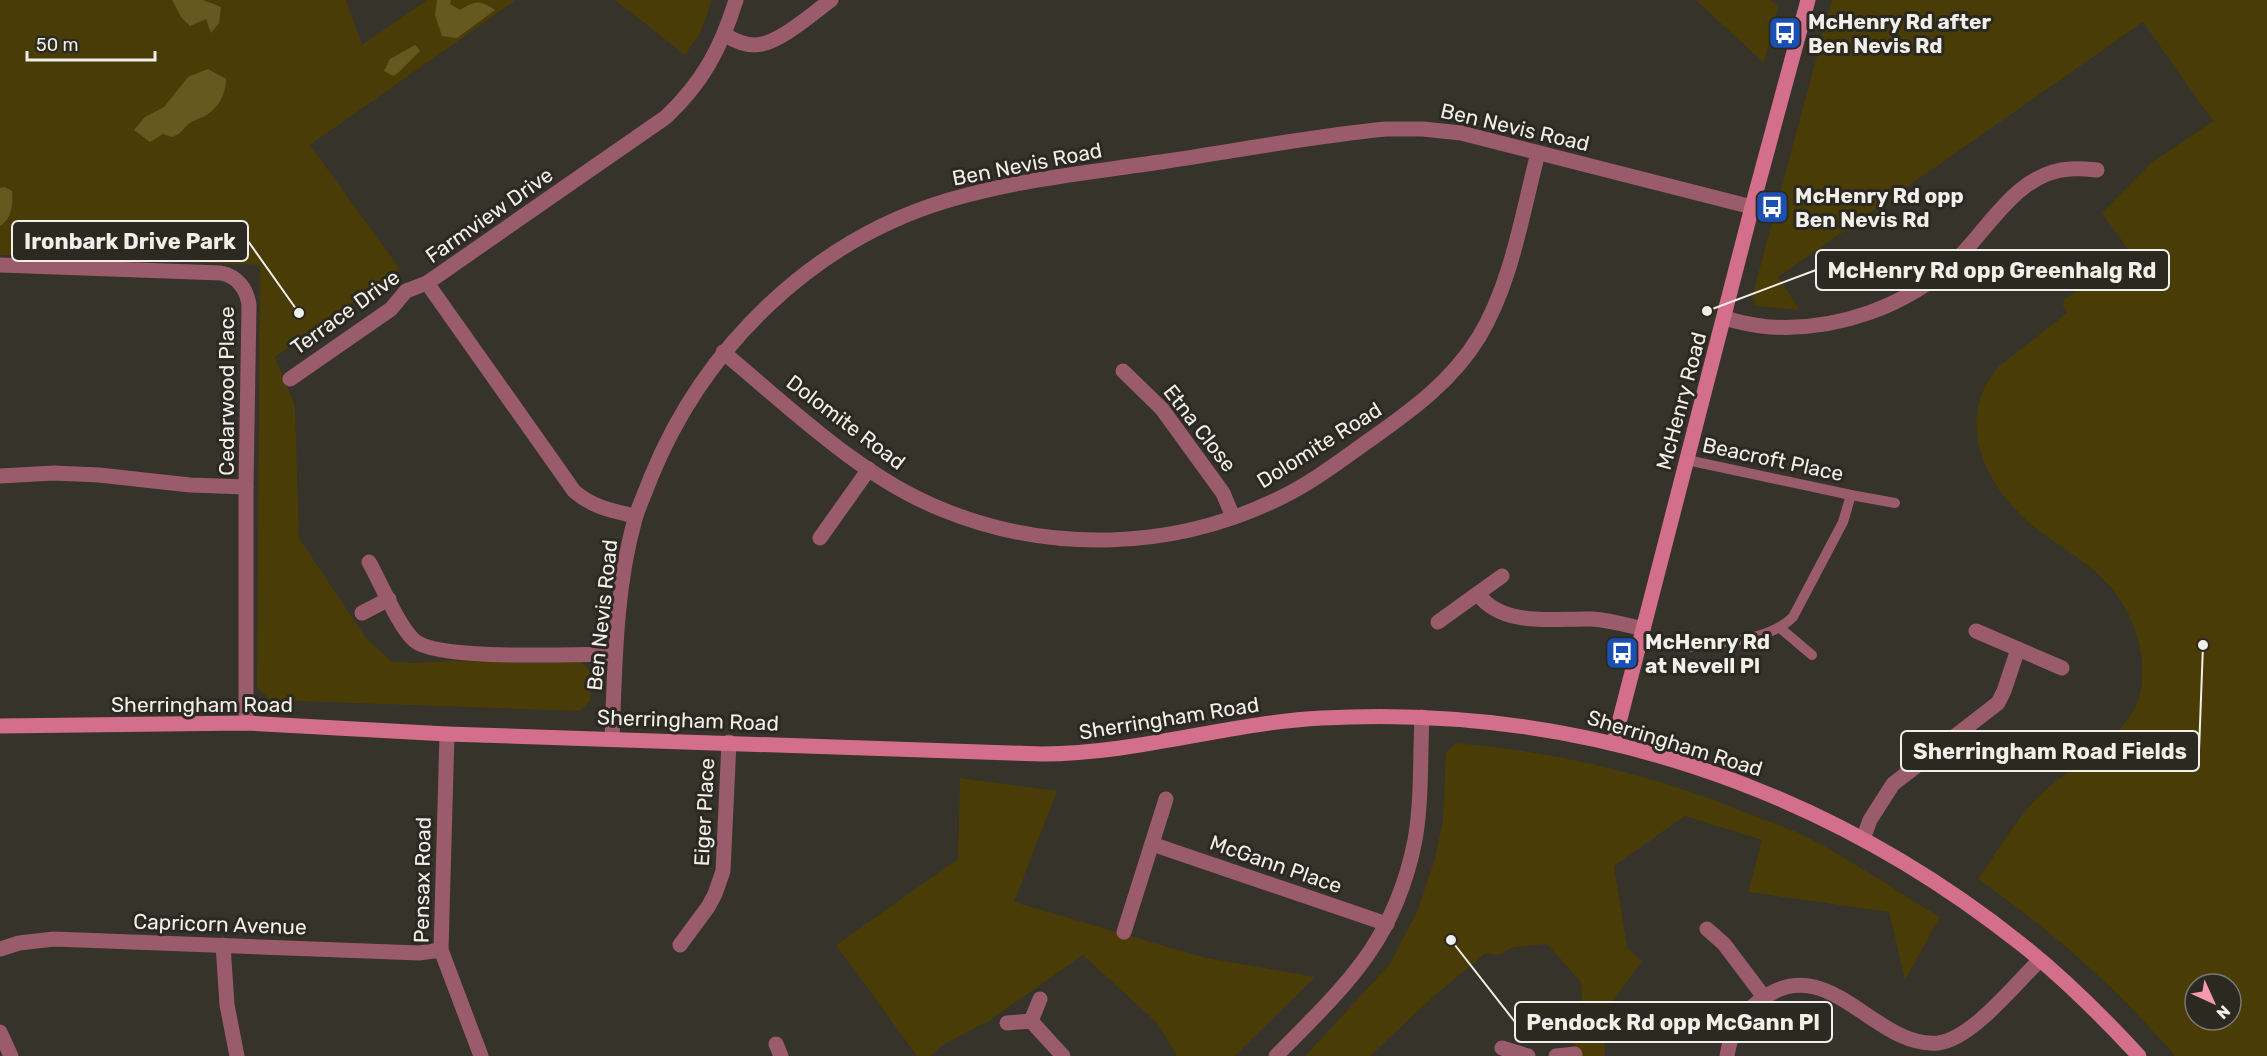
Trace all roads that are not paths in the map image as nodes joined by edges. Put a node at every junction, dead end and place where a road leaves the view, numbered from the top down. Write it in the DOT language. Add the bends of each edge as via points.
graph roads {
  1 [pos="736,0"];
  2 [pos="831,0"];
  3 [pos="1808,0"];
  4 [pos="725,35"];
  5 [pos="1538,153"];
  6 [pos="2097,170"];
  7 [pos="1752,207"];
  8 [pos="22,236"];
  9 [pos="0,265"];
  10 [pos="21,266"];
  11 [pos="427,283"];
  12 [pos="1724,318"];
  13 [pos="723,352"];
  14 [pos="1123,371"];
  15 [pos="290,379"];
  16 [pos="1688,460"];
  17 [pos="869,469"];
  18 [pos="0,476"];
  19 [pos="246,487"];
  20 [pos="1851,495"];
  21 [pos="1895,502"];
  22 [pos="635,516"];
  23 [pos="1233,517"];
  24 [pos="820,538"];
  25 [pos="369,562"];
  26 [pos="1502,576"];
  27 [pos="1478,594"];
  28 [pos="389,599"];
  29 [pos="362,613"];
  30 [pos="1438,622"];
  31 [pos="1780,628"];
  32 [pos="1643,629"];
  33 [pos="1976,631"];
  34 [pos="1689,647"];
  35 [pos="2018,649"];
  36 [pos="615,654"];
  37 [pos="1812,655"];
  38 [pos="2062,668"];
  39 [pos="1422,717"];
  40 [pos="246,723"];
  41 [pos="0,726"];
  42 [pos="447,734"];
  43 [pos="612,739"];
  44 [pos="729,742"];
  45 [pos="1614,742"];
  46 [pos="1166,799"];
  47 [pos="1863,839"];
  48 [pos="1152,844"];
  49 [pos="1387,924"];
  50 [pos="1707,929"];
  51 [pos="1124,932"];
  52 [pos="223,945"];
  53 [pos="680,945"];
  54 [pos="0,949"];
  55 [pos="441,950"];
  56 [pos="2040,960"];
  57 [pos="1764,997"];
  58 [pos="1040,999"];
  59 [pos="1031,1021"];
  60 [pos="1007,1023"];
  61 [pos="0,1032"];
  62 [pos="1502,1048"];
  63 [pos="1575,1054"];
  64 [pos="11,1056"];
  65 [pos="237,1056"];
  66 [pos="481,1056"];
  67 [pos="1063,1056"];
  68 [pos="1276,1056"];
  69 [pos="1528,1056"];
  70 [pos="1556,1056"];
  71 [pos="1727,1056"];
  72 [pos="2139,1056"];
  1 -- 4 [label="street, Farmview Drive"];
  2 -- 4 [label="street" via="764,44 744,44"];
  3 -- 7 [label="street, McHenry Road"];
  4 -- 11 [label="street, Farmview Drive" via="704,74 666,117"];
  5 -- 7 [label="street, Ben Nevis Road"];
  5 -- 13 [label="street, Ben Nevis Road" via="1461,133 1386,129 975,193 926,207 828,258 756,316"];
  5 -- 23 [label="street, Dolomite Road" via="1501,290 1480,336 1453,373 1421,404 1323,473 1282,497"];
  6 -- 12 [label="street" via="2055,171 2029,183 1941,273 1887,306 1816,325 1770,327"];
  7 -- 12 [label="street, McHenry Road"];
  8 -- 10 [label="street"];
  9 -- 10 [label="street, Cedarwood Place"];
  10 -- 19 [label="street, Cedarwood Place" via="220,273 238,282 249,305"];
  11 -- 15 [label="street, Terrace Drive" via="406,291 391,309"];
  11 -- 22 [label="street, Farmview Drive" via="574,491 602,509"];
  12 -- 16 [label="street, McHenry Road"];
  13 -- 17 [label="street, Dolomite Road"];
  13 -- 22 [label="street, Ben Nevis Road" via="668,439"];
  14 -- 23 [label="street, Etna Close" via="1162,409 1223,493"];
  16 -- 20 [label="lane, Beacroft Place"];
  16 -- 32 [label="street, McHenry Road"];
  17 -- 23 [label="street, Dolomite Road" via="952,514 1049,538 1099,541 1146,537 1190,530"];
  17 -- 24 [label="street"];
  18 -- 19 [label="street" via="99,475"];
  19 -- 40 [label="street, Cedarwood Place"];
  20 -- 21 [label="lane, Beacroft Place"];
  20 -- 31 [label="lane, Beacroft Place" via="1843,522 1793,617"];
  22 -- 36 [label="street, Ben Nevis Road" via="624,569"];
  25 -- 28 [label="street"];
  26 -- 27 [label="street"];
  27 -- 30 [label="street"];
  27 -- 32 [label="street" via="1492,608 1520,617 1618,622"];
  28 -- 29 [label="street"];
  28 -- 36 [label="street" via="409,636 440,651"];
  31 -- 34 [label="lane"];
  31 -- 37 [label="lane"];
  32 -- 45 [label="street, McHenry Road"];
  33 -- 35 [label="street"];
  35 -- 38 [label="street"];
  35 -- 47 [label="street" via="1998,703 1893,784"];
  36 -- 43 [label="street, Ben Nevis Road"];
  39 -- 44 [label="street, Sherringham Road" via="1319,718 1263,724 1081,754"];
  39 -- 45 [label="street, Sherringham Road" via="1530,727"];
  39 -- 49 [label="street" via="1415,839 1402,890"];
  40 -- 41 [label="street, Sherringham Road"];
  40 -- 42 [label="street, Sherringham Road"];
  42 -- 43 [label="street, Sherringham Road"];
  42 -- 55 [label="street, Pensax Road"];
  43 -- 44 [label="street, Sherringham Road"];
  44 -- 53 [label="street, Eiger Place" via="723,871 716,894"];
  45 -- 47 [label="street, Sherringham Road" via="1725,776"];
  46 -- 48 [label="street"];
  47 -- 56 [label="street, Sherringham Road" via="1966,905"];
  48 -- 49 [label="street, McGann Place"];
  48 -- 51 [label="street"];
  49 -- 68 [label="street" via="1353,976"];
  50 -- 57 [label="street" via="1724,944"];
  52 -- 54 [label="street, Capricorn Avenue" via="54,939"];
  52 -- 55 [label="street, Capricorn Avenue"];
  52 -- 65 [label="street" via="228,1016"];
  55 -- 66 [label="street, Pensax Road"];
  56 -- 57 [label="street" via="1972,1028 1938,1043 1903,1036 1818,987 1792,987"];
  56 -- 72 [label="street, Sherringham Road"];
  57 -- 71 [label="street" via="1740,1020"];
  58 -- 59 [label="street"];
  59 -- 60 [label="street"];
  59 -- 67 [label="street"];
  61 -- 64 [label="street"];
  62 -- 69 [label="street"];
  63 -- 70 [label="street"];
}
